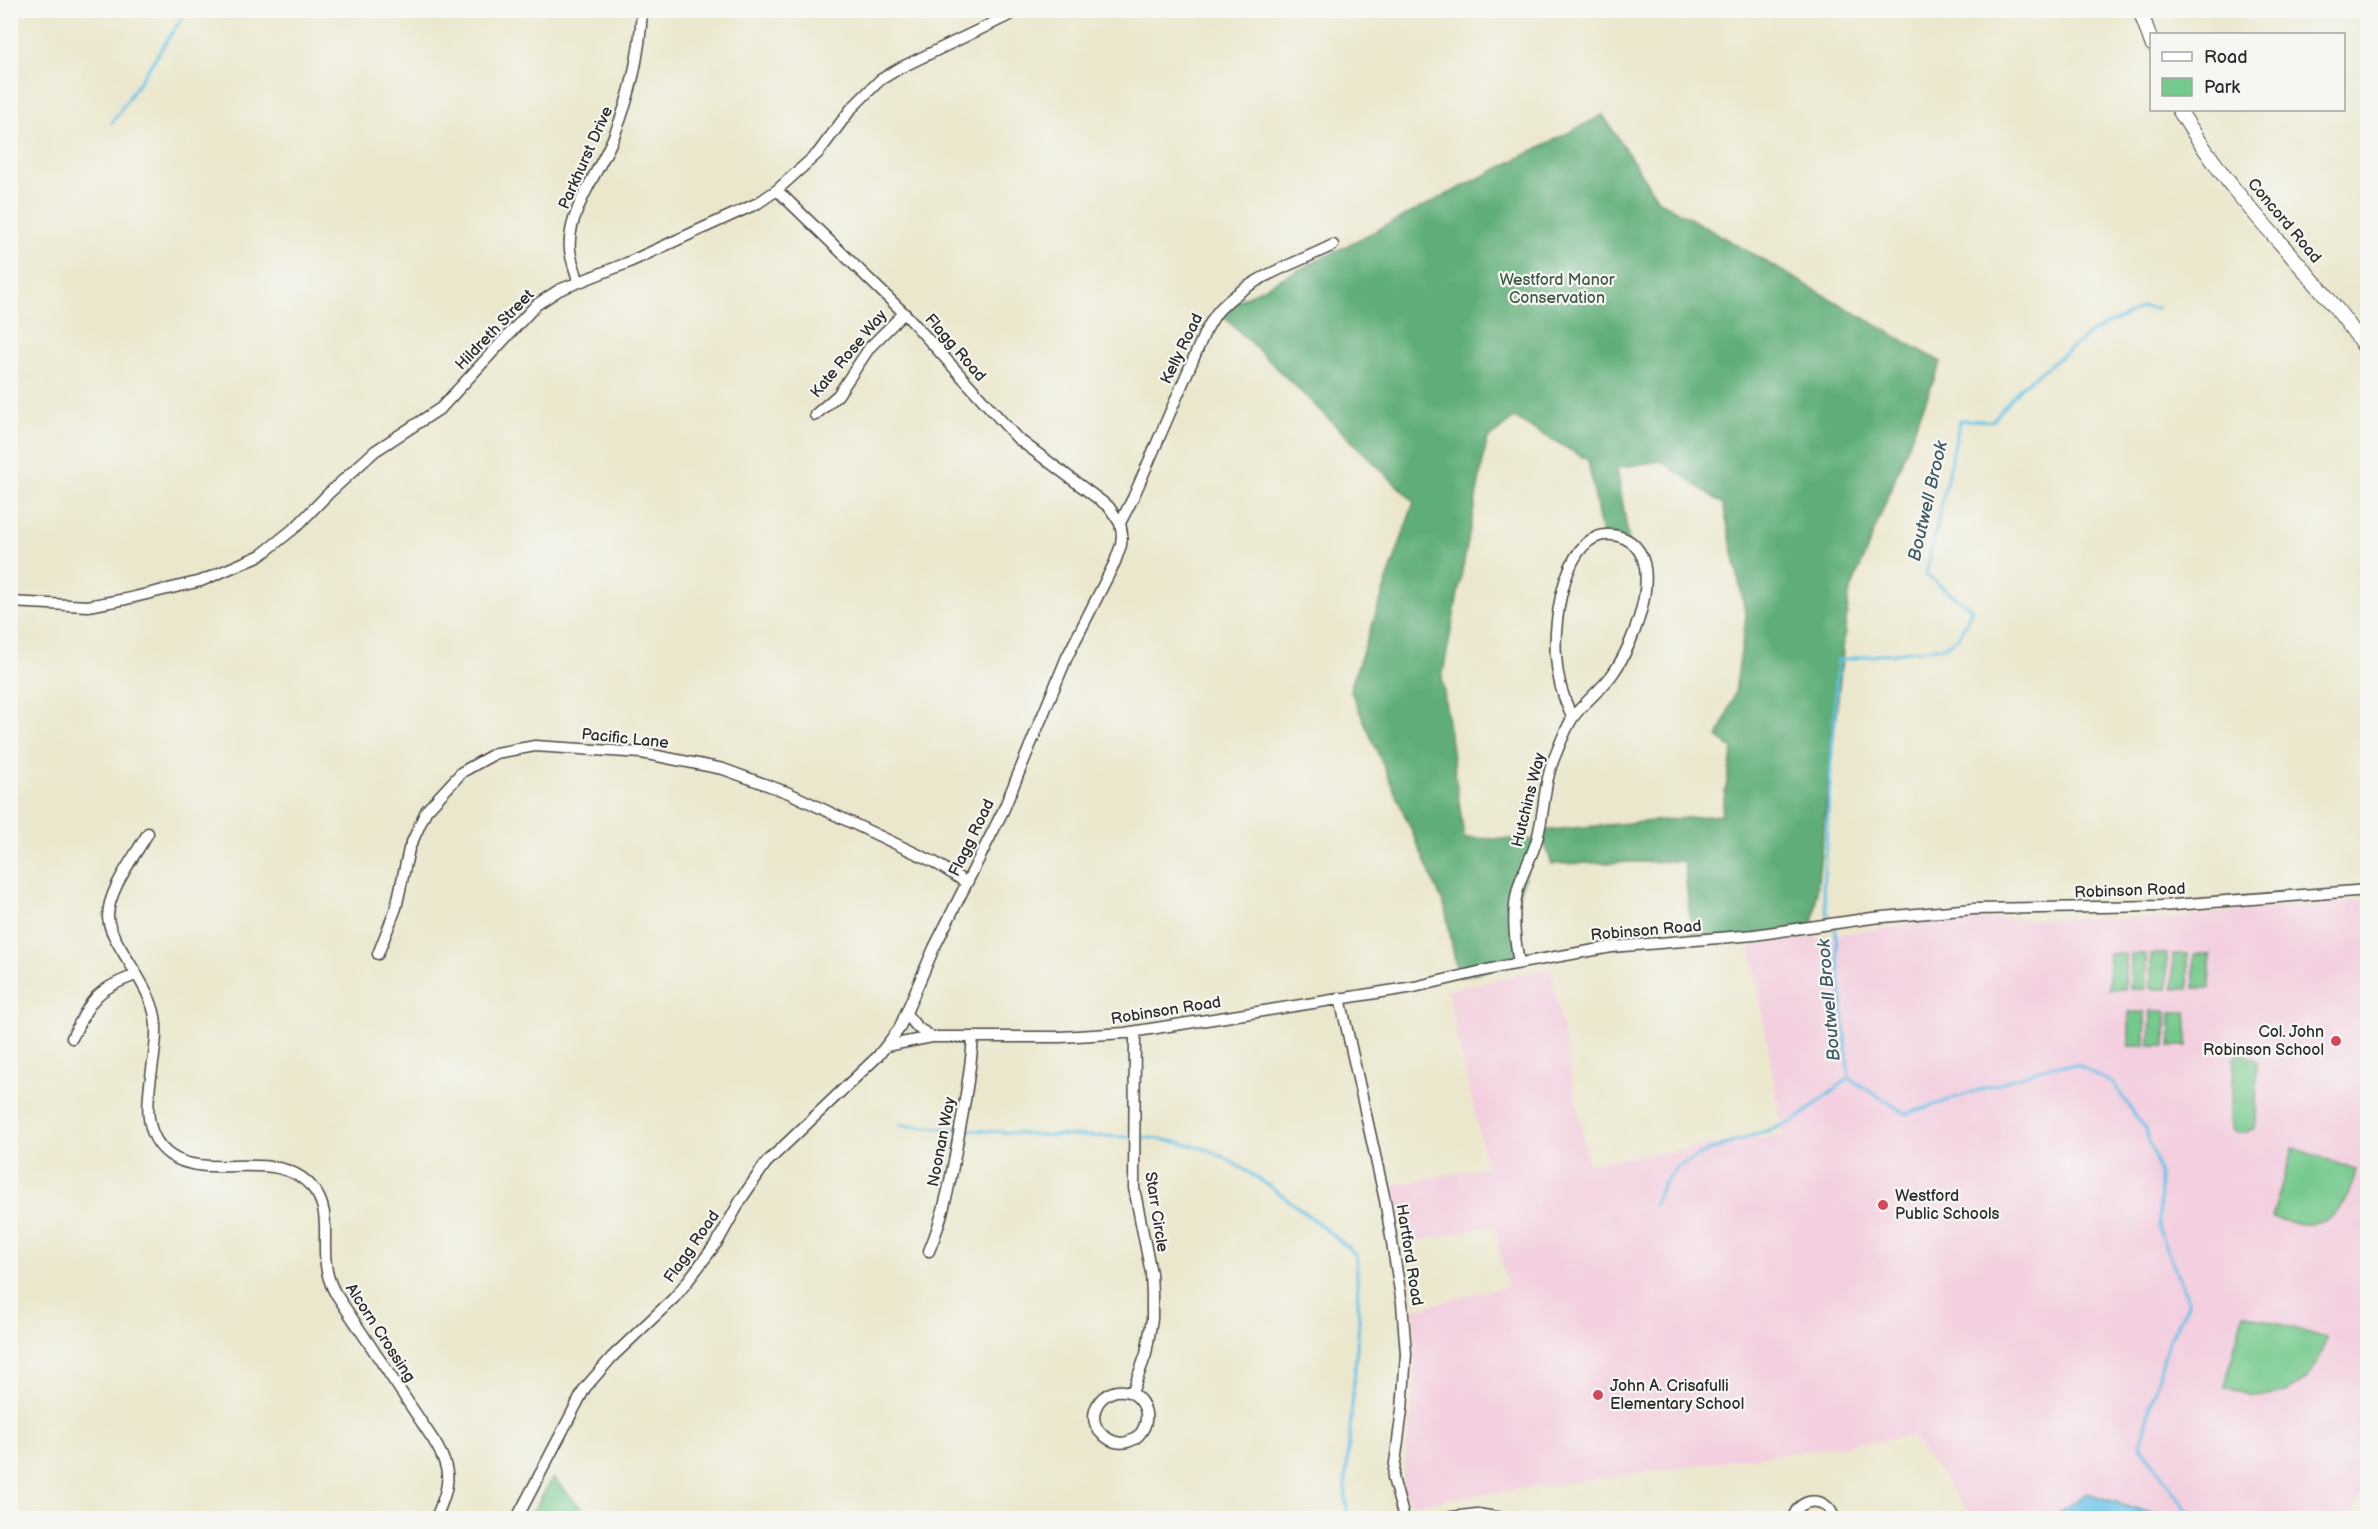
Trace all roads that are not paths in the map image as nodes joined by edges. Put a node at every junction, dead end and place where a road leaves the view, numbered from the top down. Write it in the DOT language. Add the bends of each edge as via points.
graph roads {
  1 [pos="642,10"];
  2 [pos="1020,10"];
  3 [pos="2140,10"];
  4 [pos="2150,41"];
  5 [pos="2180,111"];
  6 [pos="777,190"];
  7 [pos="1334,245"];
  8 [pos="578,281"];
  9 [pos="904,313"];
  10 [pos="2367,352"];
  11 [pos="815,415"];
  12 [pos="1120,523"];
  13 [pos="10,602"];
  14 [pos="1572,717"];
  15 [pos="148,833"];
  16 [pos="967,884"];
  17 [pos="2367,890"];
  18 [pos="378,954"];
  19 [pos="1519,963"];
  20 [pos="135,975"];
  21 [pos="1340,998"];
  22 [pos="906,1014"];
  23 [pos="1135,1032"];
  24 [pos="932,1037"];
  25 [pos="973,1037"];
  26 [pos="72,1038"];
  27 [pos="886,1046"];
  28 [pos="929,1251"];
  29 [pos="1132,1393"];
  30 [pos="436,1518"];
  31 [pos="517,1518"];
  32 [pos="1404,1518"];
  33 [pos="1444,1518"];
  34 [pos="1502,1518"];
  35 [pos="1793,1518"];
  36 [pos="1834,1518"];
  1 -- 8 [label="street, Parkhurst Drive" via="628,98 572,230 570,249"];
  2 -- 6 [label="street, Hildreth Street" via="880,80 851,109 818,153"];
  3 -- 4 [label="main road"];
  5 -- 10 [label="main road, Concord Road" via="2234,188 2336,307"];
  6 -- 8 [label="street, Hildreth Street" via="732,217"];
  6 -- 9 [label="street, Flagg Road"];
  7 -- 12 [label="street, Kelly Road" via="1277,270 1231,298 1218,311"];
  8 -- 13 [label="street, Hildreth Street" via="536,305 441,408 375,451 261,555 201,582 126,599 88,606"];
  9 -- 11 [label="street, Kate Rose Way" via="870,347 838,395"];
  9 -- 12 [label="street, Flagg Road" via="1003,425 1109,507"];
  12 -- 16 [label="street, Flagg Road" via="1122,534 1115,562 1067,657 1003,811"];
  14 -- 14 [label="street, Hutchins Way" via="1561,689 1556,659 1559,603 1579,551 1595,538 1616,536 1635,546 1642,558 1643,606 1629,646 1613,674"];
  14 -- 19 [label="street, Hutchins Way" via="1550,769 1537,840 1517,892 1514,926"];
  15 -- 20 [label="street, Alcorn Crossing" via="108,909 110,928"];
  16 -- 18 [label="street, Pacific Lane" via="934,862 789,792 723,769 642,753 535,746 496,753 462,772 426,811 409,849 396,908"];
  16 -- 22 [label="street, Flagg Road"];
  17 -- 19 [label="street, Robinson Road" via="2161,906 1944,911 1715,939 1612,947"];
  19 -- 21 [label="street, Robinson Road" via="1414,987"];
  20 -- 26 [label="street" via="100,992"];
  20 -- 30 [label="street, Alcorn Crossing" via="157,1027 148,1105 155,1138 167,1153 183,1162 278,1168 304,1179 316,1192 326,1216 326,1263 334,1291 447,1464 448,1485"];
  21 -- 23 [label="street, Robinson Road"];
  21 -- 32 [label="street, Hartford Road" via="1385,1200 1405,1322 1402,1410 1393,1478"];
  22 -- 24 [label="street"];
  22 -- 27 [label="street, Flagg Road"];
  23 -- 25 [label="street, Robinson Road" via="1089,1037"];
  23 -- 29 [label="street, Starr Circle" via="1134,1188 1152,1279 1152,1300 1146,1354"];
  24 -- 25 [label="street, Robinson Road"];
  24 -- 27 [label="street, Robinson Road"];
  25 -- 28 [label="street, Noonan Way" via="971,1073 959,1135 941,1221"];
  27 -- 31 [label="street, Flagg Road" via="766,1163 718,1241 687,1282 585,1388"];
  29 -- 29 [label="street" via="1116,1391 1099,1402 1095,1423 1109,1440 1125,1442 1143,1431 1146,1410"];
  33 -- 34 [label="street" via="1477,1514"];
  35 -- 36 [label="street" via="1800,1506 1812,1501 1829,1508"];
}
